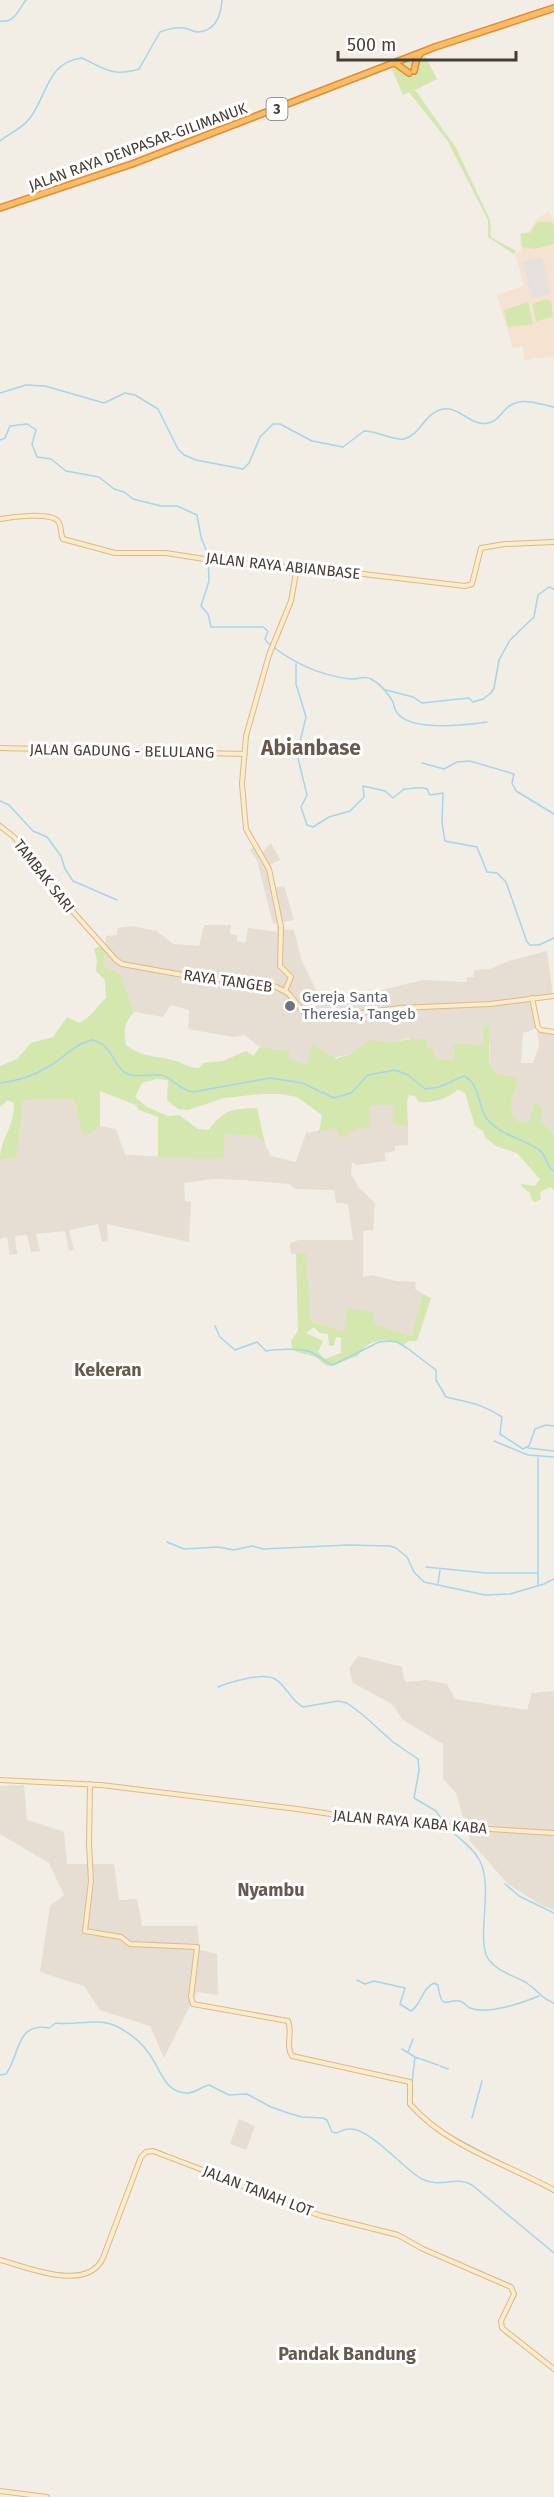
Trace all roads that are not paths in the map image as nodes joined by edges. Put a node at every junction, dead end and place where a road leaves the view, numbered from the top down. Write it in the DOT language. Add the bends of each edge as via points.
graph roads {
  1 [pos="554,8"];
  2 [pos="422,52"];
  3 [pos="395,63"];
  4 [pos="0,208"];
  5 [pos="0,519"];
  6 [pos="554,542"];
  7 [pos="297,567"];
  8 [pos="0,748"];
  9 [pos="244,754"];
  10 [pos="0,826"];
  11 [pos="87,928"];
  12 [pos="285,991"];
  13 [pos="552,996"];
  14 [pos="531,998"];
  15 [pos="554,1032"];
  16 [pos="0,1779"];
  17 [pos="90,1784"];
  18 [pos="554,1833"];
  19 [pos="554,2190"];
  20 [pos="0,2260"];
  21 [pos="554,2369"];
  22 [pos="0,2491"];
  23 [pos="47,2497"];
  1 -- 2 [label="highway, JALAN RAYA DENPASAR-GILIMANUK / 3"];
  2 -- 3 [label="highway, JALAN RAYA DENPASAR-GILIMANUK / 3"];
  2 -- 3 [label="highway" via="412,72"];
  3 -- 4 [label="highway, JALAN RAYA DENPASAR-GILIMANUK / 3" via="187,144"];
  5 -- 7 [label="street, JALAN RAYA ABIANBASE" via="55,519 63,540 100,550 172,553"];
  6 -- 7 [label="street, JALAN RAYA ABIANBASE" via="481,548 472,584 468,586"];
  7 -- 9 [label="street" via="291,601 272,647"];
  8 -- 9 [label="street, JALAN GADUNG - BELULANG"];
  9 -- 12 [label="street" via="246,829 270,873 281,927 280,966 291,977"];
  10 -- 11 [label="street, TAMBAK SARI" via="14,837"];
  11 -- 12 [label="street, RAYA TANGEB" via="122,964"];
  12 -- 14 [label="street, RAYA TANGEB" via="306,1015 318,1019"];
  13 -- 14 [label="street, RAYA TANGEB"];
  14 -- 15 [label="street" via="538,1027"];
  16 -- 17 [label="street, JALAN RAYA KABA KABA"];
  17 -- 18 [label="street, JALAN RAYA KABA KABA" via="391,1823"];
  17 -- 19 [label="street" via="91,1881 85,1931 121,1937 130,1944 197,1947 193,2004 288,2021 292,2056 410,2085 411,2105 441,2130"];
  20 -- 21 [label="street, JALAN TANAH LOT" via="64,2277 96,2269 141,2157 153,2151 261,2196 398,2235 509,2286 514,2294 501,2321 502,2328"];
  22 -- 23 [label="street"];
}
